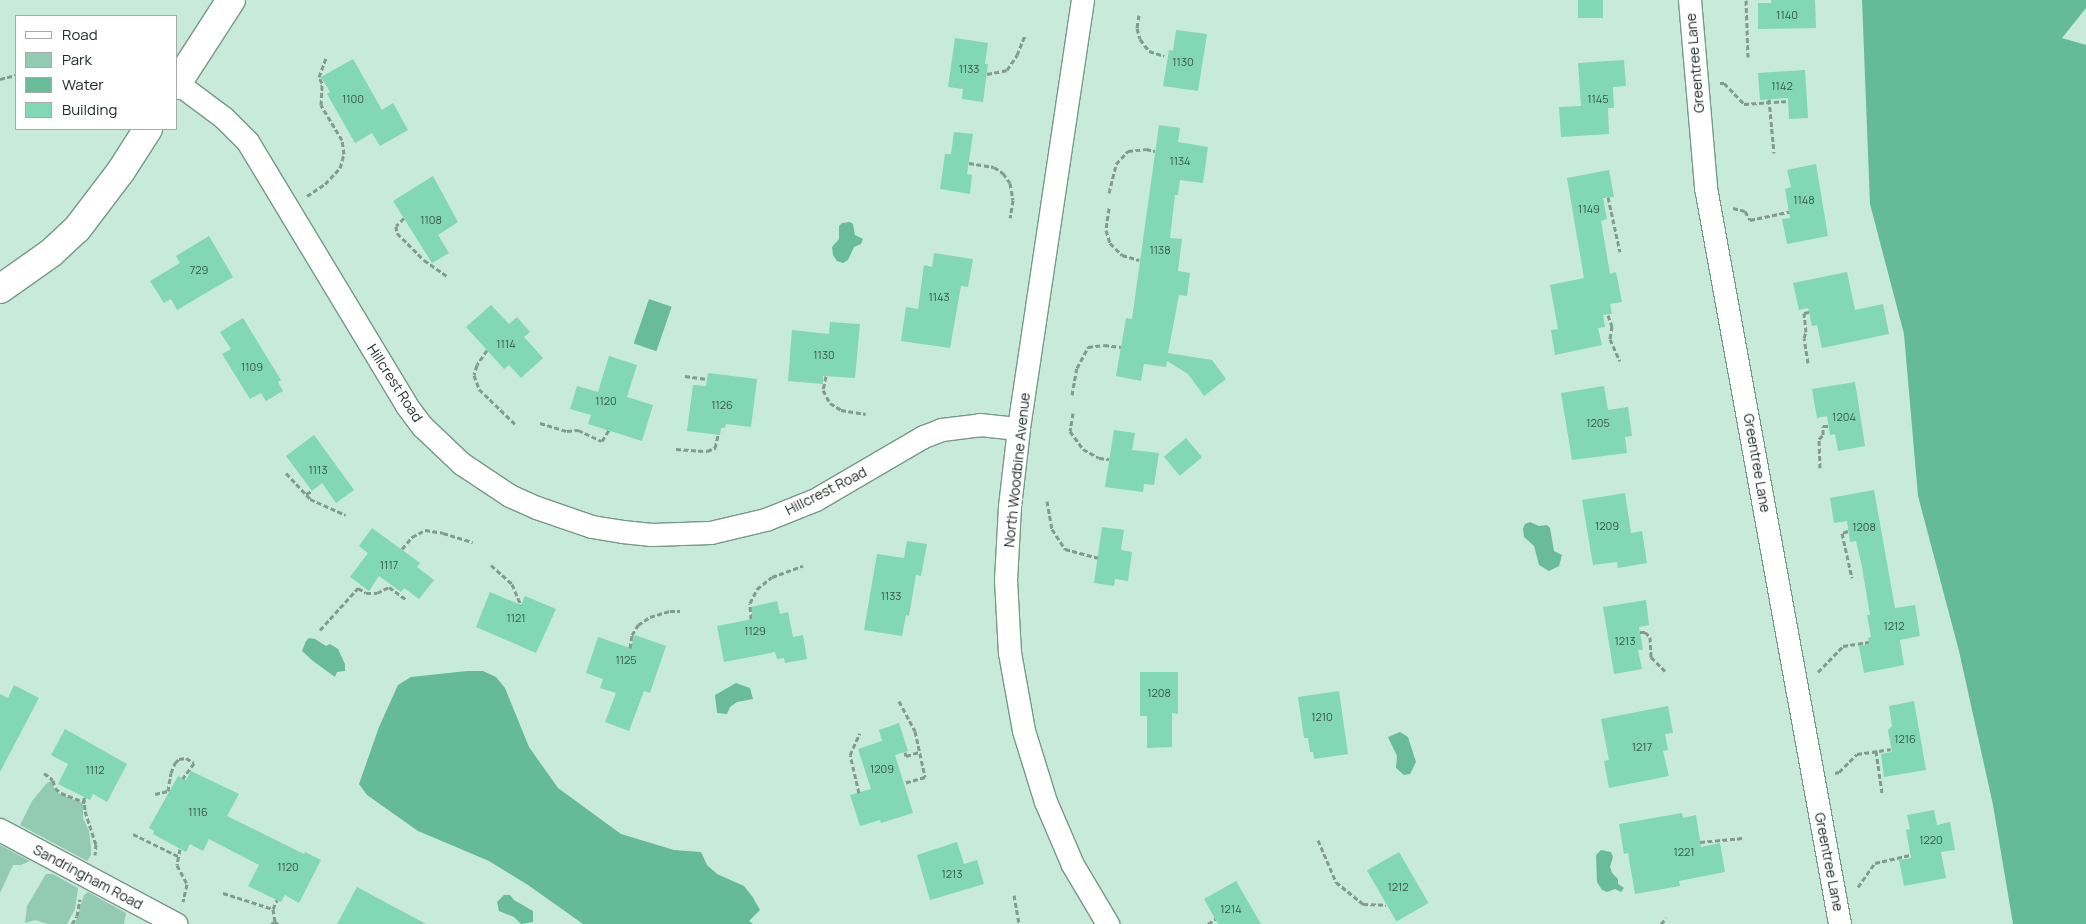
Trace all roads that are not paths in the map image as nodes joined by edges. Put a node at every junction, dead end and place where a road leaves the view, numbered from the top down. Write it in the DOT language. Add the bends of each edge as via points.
graph roads {
  1 [pos="231,0"];
  2 [pos="1083,0"];
  3 [pos="1690,0"];
  4 [pos="178,82"];
  5 [pos="178,85"];
  6 [pos="147,130"];
  7 [pos="0,289"];
  8 [pos="1019,429"];
  9 [pos="0,830"];
  10 [pos="173,923"];
  11 [pos="1108,924"];
  12 [pos="1840,924"];
  1 -- 4 [label="main road"];
  2 -- 8 [label="street, North Woodbine Avenue"];
  3 -- 12 [label="street, Greentree Lane" via="1706,188"];
  5 -- 8 [label="street, Hillcrest Road" via="240,133 423,427 462,464 510,496 592,527 652,535 738,528 816,500 924,437 942,430 980,426"];
  6 -- 7 [label="main road" via="121,172 76,229 50,253"];
  8 -- 11 [label="street, North Woodbine Avenue" via="1006,580 1010,653 1024,731 1046,802 1073,865"];
  9 -- 10 [label="street, Sandringham Road"];
}
